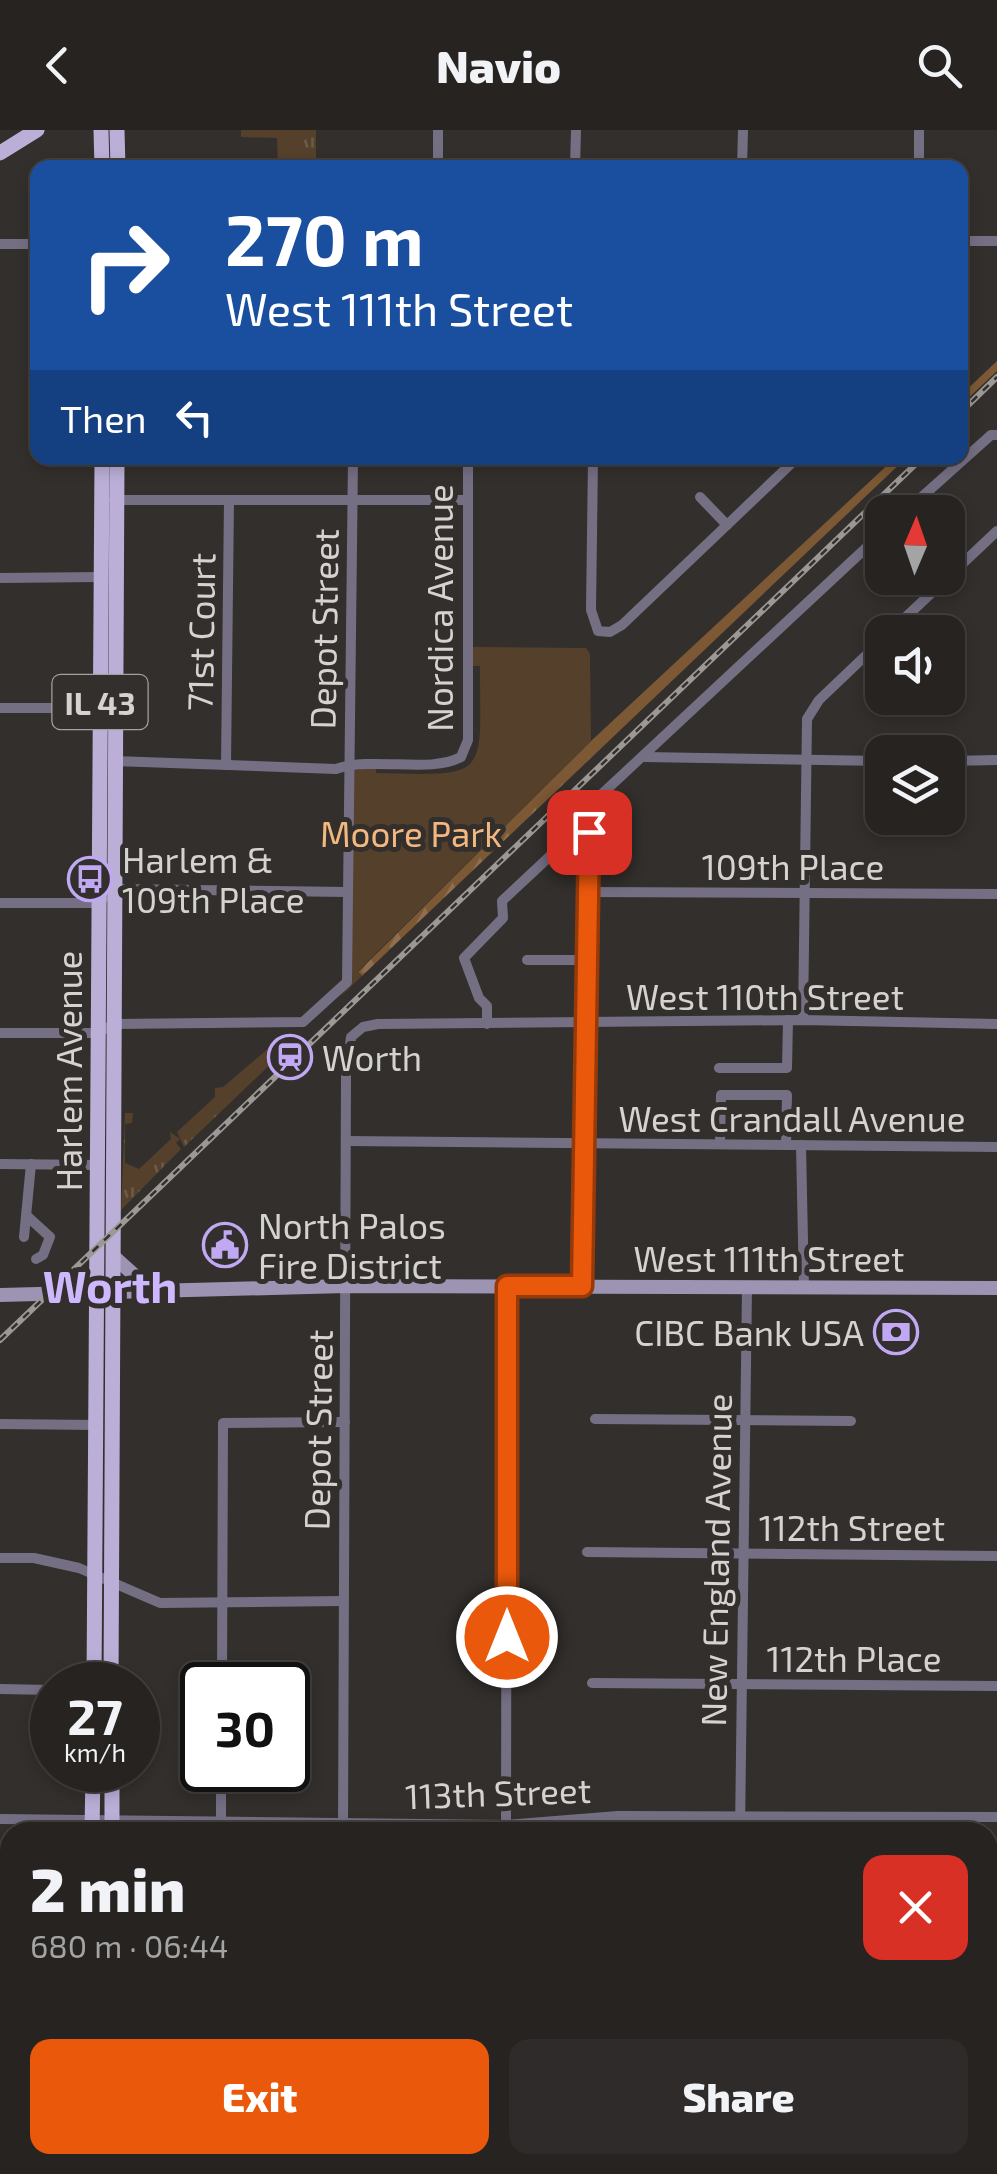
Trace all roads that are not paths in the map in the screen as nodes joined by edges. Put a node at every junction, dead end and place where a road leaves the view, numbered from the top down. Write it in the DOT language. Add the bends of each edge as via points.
graph roads {
  1 [pos="38,130"];
  2 [pos="101,130"];
  3 [pos="117,130"];
  4 [pos="438,130"];
  5 [pos="576,130"];
  6 [pos="742,130"];
  7 [pos="920,130"];
  8 [pos="0,152"];
  9 [pos="102,160"];
  10 [pos="118,160"];
  11 [pos="438,160"];
  12 [pos="575,160"];
  13 [pos="742,160"];
  14 [pos="919,160"];
  15 [pos="968,241"];
  16 [pos="997,241"];
  17 [pos="0,244"];
  18 [pos="30,244"];
  19 [pos="997,435"];
  20 [pos="968,455"];
  21 [pos="103,465"];
  22 [pos="116,465"];
  23 [pos="353,465"];
  24 [pos="468,465"];
  25 [pos="593,465"];
  26 [pos="781,465"];
  27 [pos="789,465"];
  28 [pos="957,465"];
  29 [pos="780,473"];
  30 [pos="923,495"];
  31 [pos="700,497"];
  32 [pos="109,500"];
  33 [pos="229,500"];
  34 [pos="352,500"];
  35 [pos="468,500"];
  36 [pos="727,524"];
  37 [pos="997,531"];
  38 [pos="865,548"];
  39 [pos="101,577"];
  40 [pos="0,578"];
  41 [pos="908,615"];
  42 [pos="865,657"];
  43 [pos="0,708"];
  44 [pos="108,708"];
  45 [pos="644,757"];
  46 [pos="965,760"];
  47 [pos="997,760"];
  48 [pos="805,761"];
  49 [pos="865,761"];
  50 [pos="114,762"];
  51 [pos="226,765"];
  52 [pos="348,765"];
  53 [pos="589,832"];
  54 [pos="114,889"];
  55 [pos="347,892"];
  56 [pos="588,892"];
  57 [pos="804,894"];
  58 [pos="997,894"];
  59 [pos="0,902"];
  60 [pos="98,903"];
  61 [pos="528,960"];
  62 [pos="587,960"];
  63 [pos="788,1020"];
  64 [pos="803,1020"];
  65 [pos="114,1024"];
  66 [pos="482,1024"];
  67 [pos="586,1024"];
  68 [pos="997,1024"];
  69 [pos="0,1032"];
  70 [pos="356,1032"];
  71 [pos="98,1033"];
  72 [pos="719,1068"];
  73 [pos="346,1141"];
  74 [pos="585,1144"];
  75 [pos="720,1144"];
  76 [pos="786,1145"];
  77 [pos="801,1145"];
  78 [pos="997,1146"];
  79 [pos="0,1164"];
  80 [pos="31,1164"];
  81 [pos="98,1165"];
  82 [pos="27,1216"];
  83 [pos="24,1237"];
  84 [pos="113,1256"];
  85 [pos="36,1259"];
  86 [pos="346,1286"];
  87 [pos="507,1286"];
  88 [pos="582,1286"];
  89 [pos="747,1288"];
  90 [pos="804,1288"];
  91 [pos="997,1288"];
  92 [pos="152,1291"];
  93 [pos="106,1292"];
  94 [pos="0,1295"];
  95 [pos="595,1419"];
  96 [pos="744,1420"];
  97 [pos="851,1421"];
  98 [pos="346,1422"];
  99 [pos="0,1424"];
  100 [pos="104,1425"];
  101 [pos="587,1552"];
  102 [pos="742,1554"];
  103 [pos="997,1556"];
  104 [pos="0,1558"];
  105 [pos="95,1574"];
  106 [pos="111,1582"];
  107 [pos="343,1601"];
  108 [pos="223,1602"];
  109 [pos="94,1662"];
  110 [pos="112,1662"];
  111 [pos="222,1662"];
  112 [pos="592,1683"];
  113 [pos="741,1685"];
  114 [pos="997,1686"];
  115 [pos="0,1689"];
  116 [pos="30,1690"];
  117 [pos="93,1792"];
  118 [pos="112,1792"];
  119 [pos="221,1792"];
  120 [pos="740,1816"];
  121 [pos="997,1817"];
  122 [pos="0,1819"];
  123 [pos="220,1821"];
  124 [pos="39,1822"];
  125 [pos="92,1822"];
  126 [pos="112,1822"];
  127 [pos="198,1822"];
  128 [pos="238,1822"];
  129 [pos="343,1822"];
  130 [pos="506,1822"];
  131 [pos="543,1822"];
  132 [pos="740,1822"];
  1 -- 8 [label="main road"];
  2 -- 9 [label="main road"];
  3 -- 10 [label="main road"];
  4 -- 11 [label="street"];
  5 -- 12 [label="street"];
  6 -- 13 [label="street"];
  7 -- 14 [label="street"];
  15 -- 16 [label="street"];
  17 -- 18 [label="street"];
  19 -- 20 [label="street"];
  21 -- 32 [label="main road, Harlem Avenue / IL 43"];
  22 -- 32 [label="main road, Harlem Avenue / IL 43"];
  23 -- 34 [label="street, Depot Street"];
  24 -- 35 [label="street, Nordica Avenue"];
  25 -- 36 [label="street" via="591,610 598,630 622,625"];
  26 -- 29 [label="street"];
  27 -- 29 [label="street"];
  28 -- 30 [label="street"];
  29 -- 36 [label="street"];
  31 -- 36 [label="street"];
  32 -- 33 [label="street"];
  32 -- 39 [label="main road, Harlem Avenue / IL 43"];
  32 -- 44 [label="main road, Harlem Avenue / IL 43"];
  33 -- 34 [label="street"];
  33 -- 51 [label="street, 71st Court"];
  34 -- 35 [label="street"];
  34 -- 52 [label="street, Depot Street"];
  35 -- 52 [label="street, Nordica Avenue" via="468,740 462,757"];
  37 -- 41 [label="street"];
  38 -- 45 [label="street" via="650,744"];
  39 -- 40 [label="street"];
  39 -- 44 [label="main road, Harlem Avenue / IL 43"];
  42 -- 48 [label="street" via="810,710"];
  43 -- 44 [label="street"];
  44 -- 50 [label="main road, Harlem Avenue / IL 43"];
  44 -- 60 [label="main road, Harlem Avenue / IL 43"];
  45 -- 48 [label="street"];
  45 -- 53 [label="street" via="590,806"];
  46 -- 47 [label="street"];
  48 -- 49 [label="street"];
  48 -- 57 [label="street"];
  50 -- 51 [label="street"];
  50 -- 54 [label="main road, Harlem Avenue / IL 43"];
  51 -- 52 [label="street"];
  52 -- 55 [label="street, Depot Street"];
  53 -- 56 [label="street"];
  53 -- 66 [label="street" via="564,843 502,902 503,918 464,958 486,1006"];
  54 -- 55 [label="street"];
  54 -- 60 [label="street"];
  54 -- 65 [label="main road, Harlem Avenue / IL 43"];
  55 -- 65 [label="street, Depot Street" via="347,982 303,1022"];
  56 -- 57 [label="street, 109th Place"];
  56 -- 62 [label="street"];
  57 -- 58 [label="street, 109th Place"];
  57 -- 64 [label="street"];
  59 -- 60 [label="street"];
  60 -- 71 [label="main road, Harlem Avenue / IL 43"];
  61 -- 62 [label="street"];
  62 -- 67 [label="street"];
  63 -- 64 [label="street, West 110th Street"];
  63 -- 67 [label="street, West 110th Street"];
  63 -- 72 [label="street" via="787,1068"];
  64 -- 68 [label="street, West 110th Street"];
  65 -- 71 [label="street"];
  65 -- 84 [label="main road, Harlem Avenue / IL 43"];
  66 -- 67 [label="street, West 110th Street"];
  66 -- 70 [label="street, West 110th Street" via="378,1024"];
  67 -- 74 [label="street"];
  69 -- 71 [label="street"];
  70 -- 73 [label="street, Depot Street" via="347,1046"];
  71 -- 81 [label="main road, Harlem Avenue / IL 43"];
  73 -- 74 [label="street, West Crandall Avenue"];
  73 -- 86 [label="street, Depot Street"];
  74 -- 75 [label="street, West Crandall Avenue"];
  74 -- 88 [label="street"];
  75 -- 76 [label="street, West Crandall Avenue"];
  75 -- 76 [label="street" via="720,1095 787,1095"];
  76 -- 77 [label="street, West Crandall Avenue"];
  77 -- 78 [label="street, West Crandall Avenue"];
  77 -- 90 [label="street"];
  79 -- 80 [label="street"];
  80 -- 81 [label="street"];
  80 -- 82 [label="street"];
  81 -- 93 [label="main road, Harlem Avenue / IL 43"];
  82 -- 83 [label="street"];
  82 -- 85 [label="street" via="50,1237"];
  84 -- 92 [label="main road"];
  84 -- 93 [label="main road, Harlem Avenue / IL 43"];
  86 -- 87 [label="main road, West 111th Street"];
  86 -- 92 [label="main road, West 111th Street"];
  86 -- 98 [label="street, Depot Street"];
  87 -- 88 [label="main road, West 111th Street"];
  87 -- 130 [label="street"];
  88 -- 89 [label="main road, West 111th Street"];
  89 -- 90 [label="main road, West 111th Street"];
  89 -- 96 [label="street, New England Avenue"];
  90 -- 91 [label="main road, West 111th Street"];
  92 -- 93 [label="main road, West 111th Street"];
  93 -- 94 [label="main road, West 111th Street"];
  93 -- 100 [label="main road, Harlem Avenue / IL 43"];
  95 -- 96 [label="street"];
  96 -- 97 [label="street"];
  96 -- 102 [label="street, New England Avenue"];
  98 -- 107 [label="street, Depot Street"];
  98 -- 108 [label="street" via="222,1422"];
  99 -- 100 [label="street"];
  100 -- 105 [label="main road, Harlem Avenue / IL 43"];
  100 -- 106 [label="main road, Harlem Avenue / IL 43"];
  101 -- 102 [label="street, 112th Street"];
  102 -- 103 [label="street, 112th Street"];
  102 -- 113 [label="street, New England Avenue"];
  104 -- 105 [label="street" via="34,1558"];
  105 -- 106 [label="street"];
  105 -- 109 [label="main road, Harlem Avenue / IL 43"];
  106 -- 108 [label="street" via="160,1602"];
  106 -- 110 [label="main road, Harlem Avenue / IL 43"];
  107 -- 108 [label="street"];
  107 -- 129 [label="street, Depot Street"];
  108 -- 111 [label="street"];
  112 -- 113 [label="street, 112th Place"];
  113 -- 114 [label="street, 112th Place"];
  113 -- 120 [label="street, New England Avenue"];
  115 -- 116 [label="street"];
  117 -- 125 [label="main road"];
  118 -- 126 [label="main road"];
  119 -- 123 [label="street"];
  120 -- 121 [label="street, 113th Street"];
  120 -- 131 [label="street, 113th Street"];
  120 -- 132 [label="street, New England Avenue"];
  122 -- 124 [label="street, 113th Street"];
  123 -- 127 [label="street, 113th Street"];
  123 -- 128 [label="street, 113th Street"];
}
